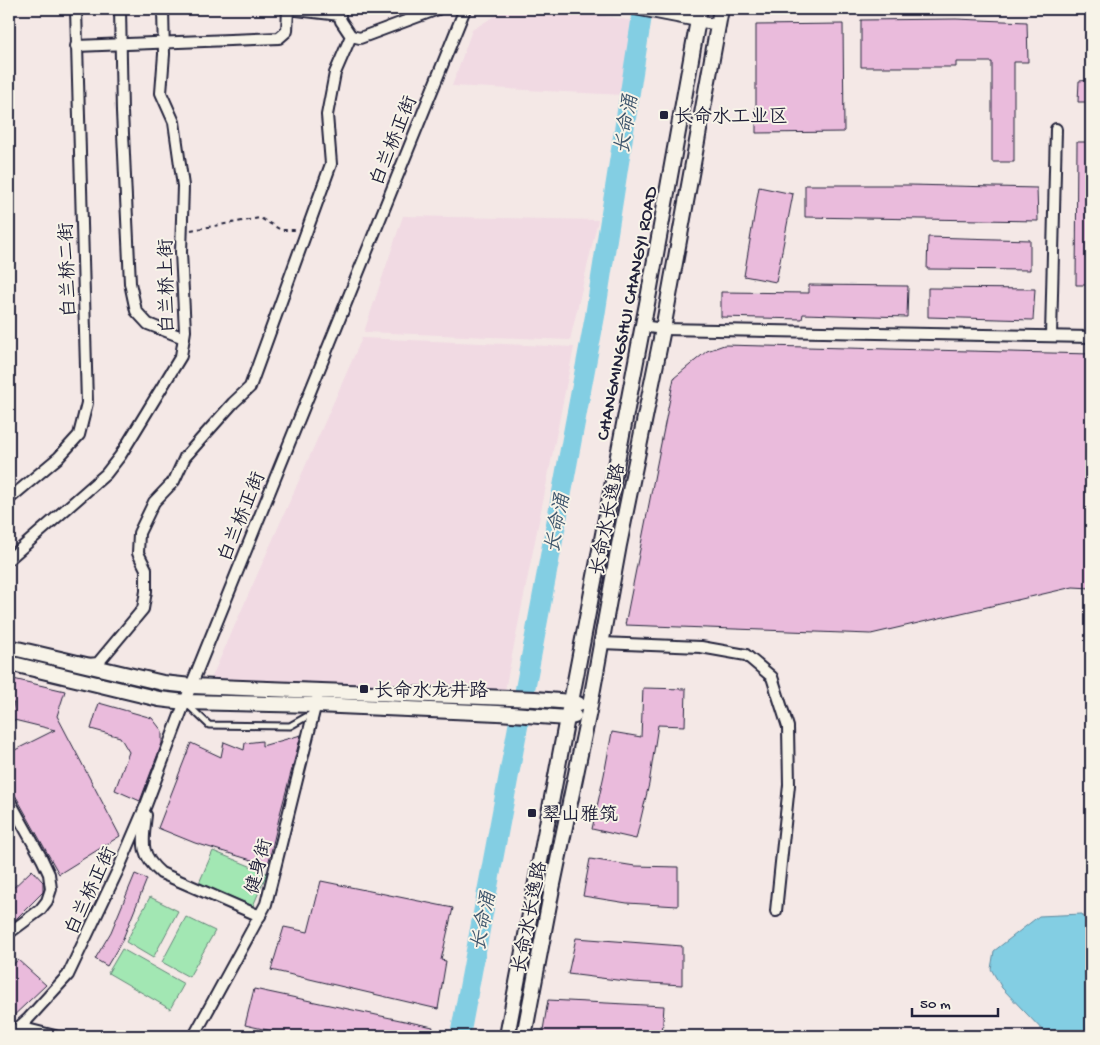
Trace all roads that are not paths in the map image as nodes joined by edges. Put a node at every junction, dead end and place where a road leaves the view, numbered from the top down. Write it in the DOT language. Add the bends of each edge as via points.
graph roads {
  1 [pos="76,9"];
  2 [pos="120,9"];
  3 [pos="163,9"];
  4 [pos="438,9"];
  5 [pos="465,9"];
  6 [pos="635,9"];
  7 [pos="721,9"];
  8 [pos="339,12"];
  9 [pos="698,15"];
  10 [pos="718,25"];
  11 [pos="351,36"];
  12 [pos="163,42"];
  13 [pos="121,44"];
  14 [pos="76,46"];
  15 [pos="1056,129"];
  16 [pos="642,326"];
  17 [pos="663,329"];
  18 [pos="1051,336"];
  19 [pos="1091,337"];
  20 [pos="184,338"];
  21 [pos="9,499"];
  22 [pos="9,559"];
  23 [pos="601,643"];
  24 [pos="9,647"];
  25 [pos="9,663"];
  26 [pos="82,664"];
  27 [pos="191,686"];
  28 [pos="320,691"];
  29 [pos="185,702"];
  30 [pos="571,702"];
  31 [pos="315,709"];
  32 [pos="590,709"];
  33 [pos="567,718"];
  34 [pos="9,800"];
  35 [pos="146,805"];
  36 [pos="776,912"];
  37 [pos="260,916"];
  38 [pos="9,933"];
  39 [pos="22,1024"];
  40 [pos="9,1036"];
  41 [pos="55,1036"];
  42 [pos="194,1036"];
  43 [pos="507,1036"];
  44 [pos="524,1036"];
  1 -- 14 [label="street, 白兰桥二街"];
  2 -- 13 [label="street"];
  3 -- 12 [label="street, 白兰桥上街"];
  4 -- 11 [label="street" via="360,38"];
  5 -- 27 [label="street, 白兰桥正街"];
  6 -- 9 [label="street"];
  7 -- 10 [label="street, 长命水长逸路"];
  8 -- 11 [label="street"];
  8 -- 12 [label="street" via="288,9 287,31 278,38"];
  9 -- 10 [label="street"];
  9 -- 16 [label="street, CHANGMINGSHUI CHANGYI ROAD"];
  10 -- 17 [label="street, 长命水长逸路"];
  11 -- 26 [label="street" via="335,73 327,115 331,164 250,386 185,458 174,481 154,502 139,533 138,553 146,569 144,608 98,663"];
  12 -- 13 [label="street"];
  12 -- 20 [label="street, 白兰桥上街" via="161,93 174,122 183,186"];
  13 -- 14 [label="street"];
  13 -- 20 [label="street" via="130,283 136,311 148,324"];
  14 -- 21 [label="street, 白兰桥二街" via="87,403 78,435 59,457"];
  15 -- 18 [label="street"];
  16 -- 17 [label="street"];
  16 -- 30 [label="street, CHANGMINGSHUI CHANGYI ROAD"];
  17 -- 18 [label="street"];
  17 -- 23 [label="street, 长命水长逸路"];
  18 -- 19 [label="street"];
  20 -- 22 [label="street, 白兰桥上街" via="182,356 106,474"];
  23 -- 32 [label="street, 长命水长逸路"];
  23 -- 36 [label="street" via="701,647 746,655 772,678 788,727 789,785"];
  24 -- 26 [label="street"];
  25 -- 29 [label="street" via="159,699"];
  26 -- 27 [label="street" via="163,683"];
  27 -- 28 [label="street"];
  27 -- 29 [label="street, 白兰桥正街"];
  28 -- 30 [label="street"];
  28 -- 31 [label="street, 健身街"];
  29 -- 31 [label="street"];
  29 -- 31 [label="lane" via="209,725 290,726"];
  29 -- 35 [label="street, 白兰桥正街"];
  30 -- 32 [label="street"];
  30 -- 33 [label="street, CHANGMINGSHUI CHANGYI ROAD"];
  31 -- 33 [label="street" via="498,713"];
  31 -- 37 [label="street, 健身街" via="266,904"];
  32 -- 33 [label="street"];
  32 -- 44 [label="street, 长命水长逸路"];
  33 -- 43 [label="street, CHANGMINGSHUI CHANGYI ROAD"];
  34 -- 38 [label="street" via="42,859 51,889 40,910"];
  35 -- 37 [label="street" via="144,850 150,863 161,873"];
  35 -- 39 [label="street, 白兰桥正街" via="68,975"];
  37 -- 42 [label="street, 健身街"];
  39 -- 40 [label="street, 白兰桥正街"];
  39 -- 41 [label="street"];
}
